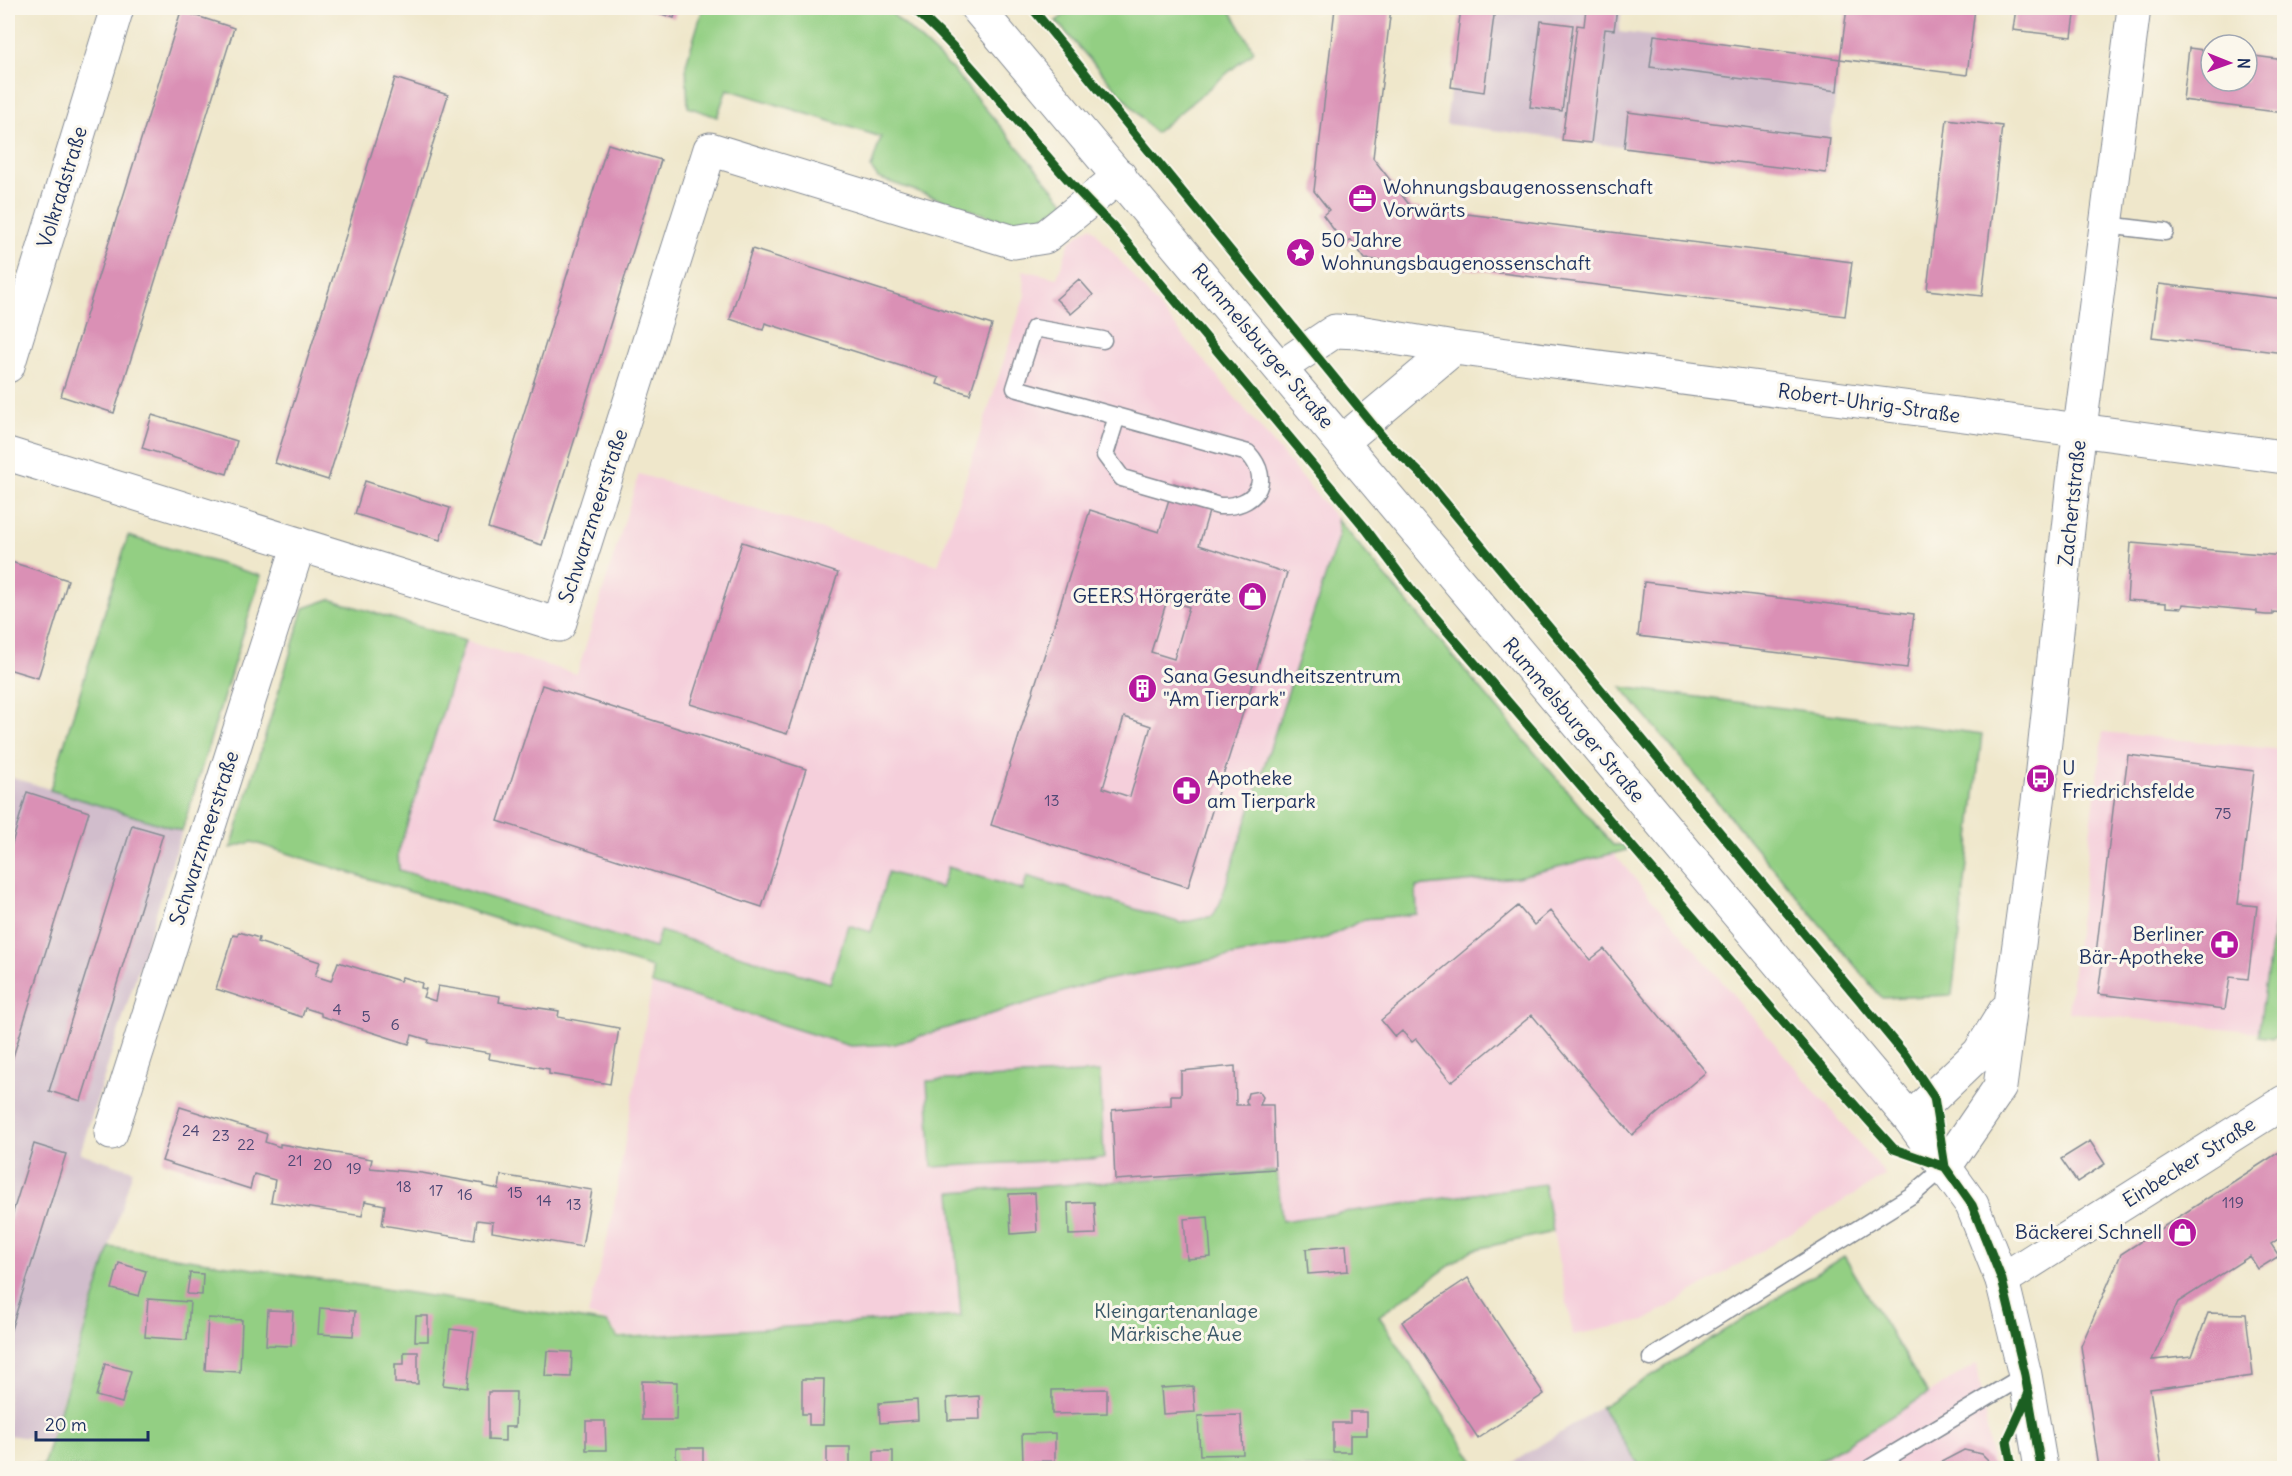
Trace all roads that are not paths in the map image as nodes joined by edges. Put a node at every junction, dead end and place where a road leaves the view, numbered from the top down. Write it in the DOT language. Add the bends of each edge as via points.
graph roads {
  1 [pos="117,8"];
  2 [pos="977,8"];
  3 [pos="2134,8"];
  4 [pos="1120,176"];
  5 [pos="2106,225"];
  6 [pos="2165,232"];
  7 [pos="1102,340"];
  8 [pos="1454,348"];
  9 [pos="8,366"];
  10 [pos="1281,367"];
  11 [pos="1117,416"];
  12 [pos="2080,432"];
  13 [pos="1343,441"];
  14 [pos="8,454"];
  15 [pos="2284,457"];
  16 [pos="299,544"];
  17 [pos="2012,999"];
  18 [pos="2284,1102"];
  19 [pos="1910,1119"];
  20 [pos="111,1133"];
  21 [pos="1946,1167"];
  22 [pos="2002,1280"];
  23 [pos="1651,1358"];
  24 [pos="2025,1376"];
  25 [pos="1870,1468"];
  26 [pos="2041,1468"];
  1 -- 9 [label="street, Volkradstraße"];
  2 -- 4 [label="street, Rummelsburger Straße"];
  3 -- 5 [label="street, Zachertstraße"];
  4 -- 10 [label="street, Rummelsburger Straße"];
  4 -- 16 [label="street, Schwarzmeerstraße" via="1045,237 1014,242 710,149 559,625"];
  5 -- 6 [label="lane"];
  5 -- 12 [label="street, Zachertstraße"];
  7 -- 11 [label="lane" via="1034,328 1015,388"];
  8 -- 10 [label="street, Robert-Uhrig-Straße" via="1359,332 1335,332"];
  8 -- 12 [label="street, Robert-Uhrig-Straße"];
  8 -- 13 [label="street"];
  10 -- 13 [label="street, Rummelsburger Straße"];
  11 -- 11 [label="lane" via="1248,453 1259,465 1261,481 1254,496 1235,507 1219,506 1122,478 1105,455"];
  12 -- 15 [label="street, Robert-Uhrig-Straße"];
  12 -- 17 [label="street, Zachertstraße"];
  13 -- 19 [label="street, Rummelsburger Straße"];
  14 -- 16 [label="street, Schwarzmeerstraße"];
  16 -- 20 [label="street, Schwarzmeerstraße"];
  17 -- 19 [label="street, Zachertstraße" via="1979,1053"];
  17 -- 21 [label="street, Zachertstraße" via="2000,1087"];
  18 -- 22 [label="street, Einbecker Straße"];
  19 -- 21 [label="street, Rummelsburger Straße"];
  21 -- 22 [label="street, Rummelsburger Straße" via="1972,1205"];
  21 -- 23 [label="lane" via="1912,1195"];
  22 -- 24 [label="street, Rummelsburger Straße"];
  24 -- 25 [label="lane"];
  24 -- 26 [label="street, Rummelsburger Straße"];
}
